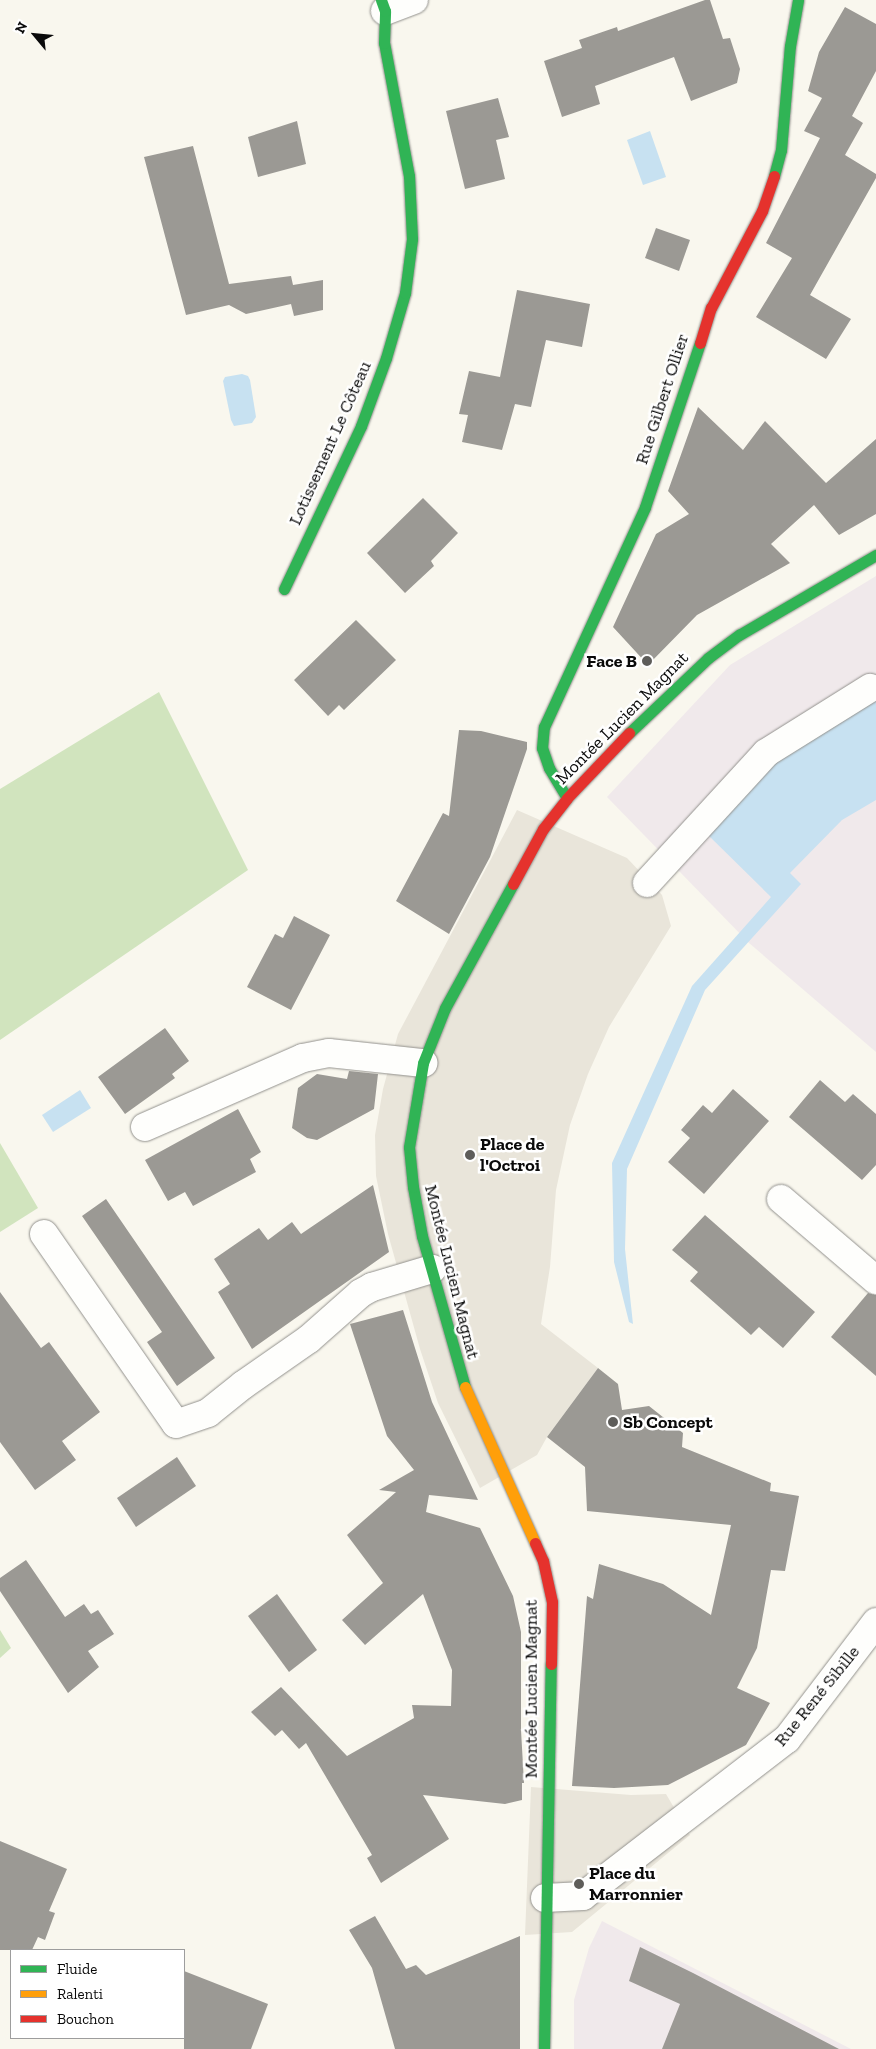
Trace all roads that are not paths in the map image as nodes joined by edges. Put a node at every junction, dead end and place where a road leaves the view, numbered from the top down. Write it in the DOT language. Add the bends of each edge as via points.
graph roads {
  1 [pos="414,0"];
  2 [pos="798,0"];
  3 [pos="383,6"];
  4 [pos="876,555"];
  5 [pos="284,589"];
  6 [pos="870,688"];
  7 [pos="567,798"];
  8 [pos="647,882"];
  9 [pos="423,1063"];
  10 [pos="145,1127"];
  11 [pos="781,1199"];
  12 [pos="44,1234"];
  13 [pos="432,1269"];
  14 [pos="876,1280"];
  15 [pos="876,1622"];
  16 [pos="545,1898"];
  17 [pos="544,2049"];
  1 -- 3 [label="street"];
  2 -- 7 [label="main road, Rue Gilbert Ollier" via="790,46 781,150 762,211 711,308 645,507 544,727 542,748 549,768"];
  3 -- 5 [label="main road, Lotissement Le Côteau" via="384,43 409,176 412,239 404,293 386,358 361,426"];
  4 -- 7 [label="main road, Montée Lucien Magnat" via="774,612 708,658 631,730"];
  6 -- 8 [label="street" via="766,753"];
  7 -- 9 [label="main road, Montée Lucien Magnat" via="543,829 445,1008"];
  9 -- 10 [label="street" via="329,1052 303,1058"];
  9 -- 13 [label="main road, Montée Lucien Magnat" via="409,1147 412,1187"];
  11 -- 14 [label="street"];
  12 -- 13 [label="street" via="176,1424 208,1413 309,1339 361,1293"];
  13 -- 16 [label="main road, Montée Lucien Magnat" via="461,1379 543,1561 552,1602"];
  15 -- 16 [label="street, Rue René Sibille" via="787,1739 583,1896"];
  16 -- 17 [label="main road, Montée Lucien Magnat"];
}
